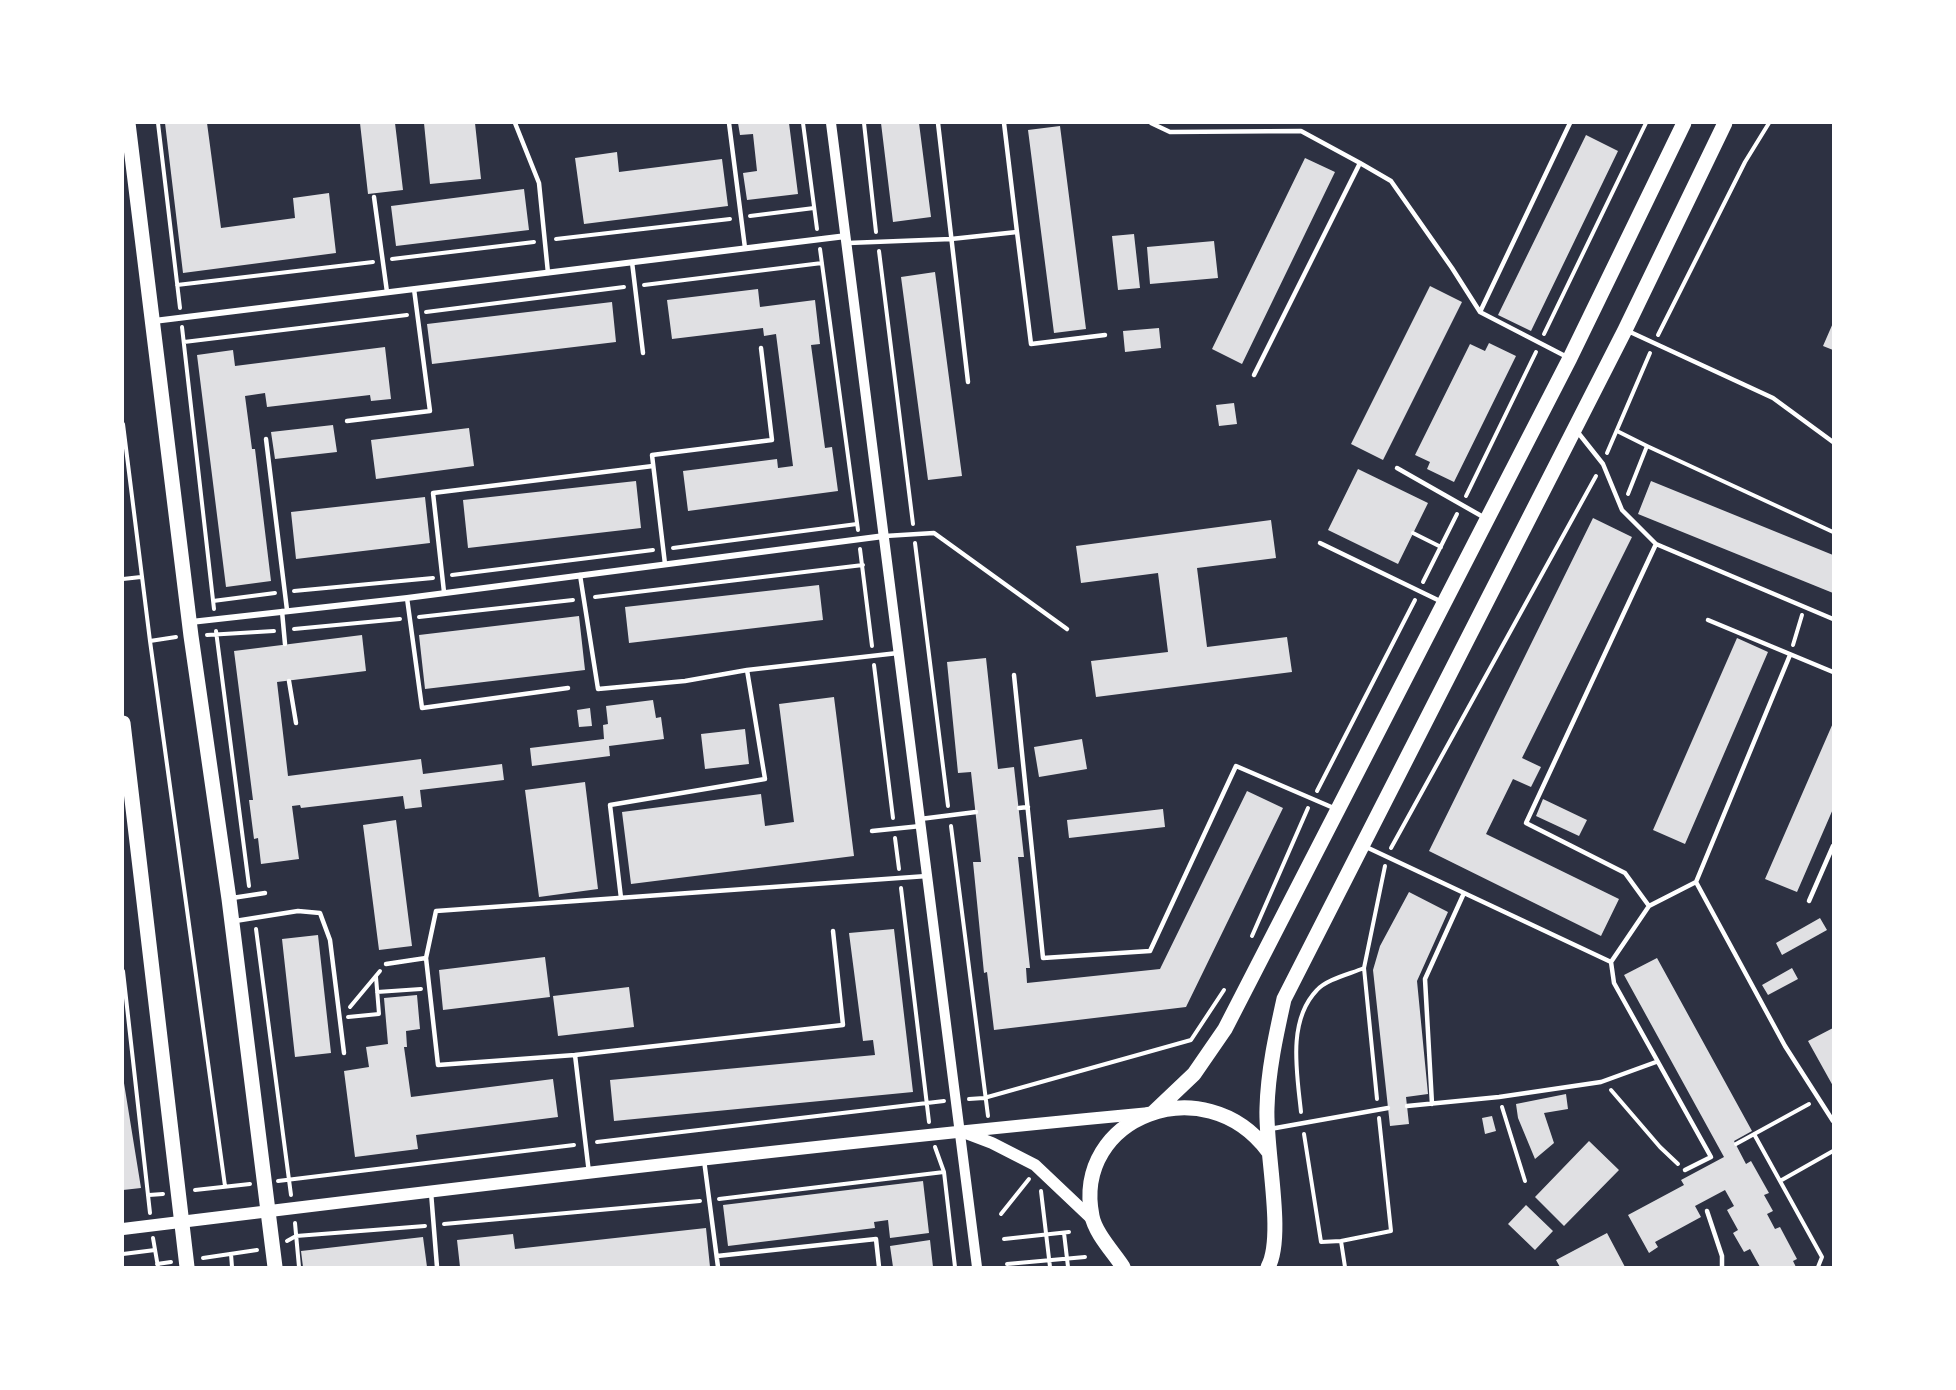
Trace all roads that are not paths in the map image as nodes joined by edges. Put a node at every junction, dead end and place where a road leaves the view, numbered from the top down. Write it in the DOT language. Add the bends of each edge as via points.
graph roads {
  1 [pos="128,123"];
  2 [pos="515,123"];
  3 [pos="729,123"];
  4 [pos="831,123"];
  5 [pos="938,123"];
  6 [pos="1004,123"];
  7 [pos="1151,123"];
  8 [pos="1303,123"];
  9 [pos="1569,123"];
  10 [pos="1684,123"];
  11 [pos="1725,123"];
  12 [pos="1300,131"];
  13 [pos="1360,164"];
  14 [pos="374,197"];
  15 [pos="1017,232"];
  16 [pos="951,239"];
  17 [pos="847,240"];
  18 [pos="745,248"];
  19 [pos="632,262"];
  20 [pos="548,273"];
  21 [pos="414,289"];
  22 [pos="387,292"];
  23 [pos="1480,312"];
  24 [pos="154,321"];
  25 [pos="1625,330"];
  26 [pos="1105,335"];
  27 [pos="761,348"];
  28 [pos="643,352"];
  29 [pos="1570,358"];
  30 [pos="1254,375"];
  31 [pos="968,382"];
  32 [pos="347,421"];
  33 [pos="1575,428"];
  34 [pos="266,439"];
  35 [pos="1833,442"];
  36 [pos="653,466"];
  37 [pos="1397,468"];
  38 [pos="1487,520"];
  39 [pos="884,536"];
  40 [pos="1320,543"];
  41 [pos="1656,544"];
  42 [pos="664,564"];
  43 [pos="580,575"];
  44 [pos="444,592"];
  45 [pos="407,598"];
  46 [pos="1444,603"];
  47 [pos="284,610"];
  48 [pos="1833,619"];
  49 [pos="1708,620"];
  50 [pos="190,629"];
  51 [pos="1067,629"];
  52 [pos="285,644"];
  53 [pos="899,653"];
  54 [pos="1791,655"];
  55 [pos="747,670"];
  56 [pos="1833,672"];
  57 [pos="1014,675"];
  58 [pos="289,681"];
  59 [pos="568,688"];
  60 [pos="123,723"];
  61 [pos="296,723"];
  62 [pos="1028,807"];
  63 [pos="1018,808"];
  64 [pos="1339,810"];
  65 [pos="976,812"];
  66 [pos="920,822"];
  67 [pos="872,831"];
  68 [pos="1362,845"];
  69 [pos="1833,846"];
  70 [pos="927,876"];
  71 [pos="1696,882"];
  72 [pos="265,893"];
  73 [pos="1464,893"];
  74 [pos="621,898"];
  75 [pos="229,899"];
  76 [pos="1809,901"];
  77 [pos="1649,906"];
  78 [pos="232,922"];
  79 [pos="833,932"];
  80 [pos="426,958"];
  81 [pos="1611,962"];
  82 [pos="386,964"];
  83 [pos="344,1053"];
  84 [pos="575,1055"];
  85 [pos="1656,1062"];
  86 [pos="1432,1104"];
  87 [pos="1407,1106"];
  88 [pos="1388,1108"];
  89 [pos="1154,1112"];
  90 [pos="1833,1121"];
  91 [pos="1267,1130"];
  92 [pos="959,1131"];
  93 [pos="1268,1151"];
  94 [pos="704,1160"];
  95 [pos="1685,1170"];
  96 [pos="589,1173"];
  97 [pos="431,1190"];
  98 [pos="268,1211"];
  99 [pos="1707,1211"];
  100 [pos="1092,1219"];
  101 [pos="181,1223"];
  102 [pos="123,1229"];
  103 [pos="1276,1242"];
  104 [pos="717,1256"];
  105 [pos="187,1264"];
  106 [pos="275,1267"];
  107 [pos="437,1267"];
  108 [pos="718,1267"];
  109 [pos="879,1267"];
  110 [pos="977,1267"];
  111 [pos="1123,1267"];
  112 [pos="1268,1267"];
  113 [pos="1280,1267"];
  114 [pos="1722,1267"];
  1 -- 24 [label="main road"];
  2 -- 20 [label="lane" via="539,183"];
  3 -- 18 [label="lane"];
  4 -- 17 [label="street"];
  5 -- 16 [label="lane"];
  6 -- 15 [label="lane"];
  7 -- 12 [label="lane" via="1170,132"];
  8 -- 12 [label="lane"];
  9 -- 23 [label="lane"];
  10 -- 29 [label="main road"];
  11 -- 25 [label="main road"];
  12 -- 13 [label="lane"];
  13 -- 23 [label="lane" via="1391,181"];
  13 -- 30 [label="lane"];
  14 -- 22 [label="lane"];
  15 -- 16 [label="lane"];
  15 -- 26 [label="lane" via="1031,344"];
  16 -- 17 [label="lane"];
  16 -- 31 [label="lane"];
  17 -- 18 [label="street" via="819,239"];
  17 -- 39 [label="street"];
  18 -- 19 [label="street"];
  19 -- 20 [label="street"];
  19 -- 28 [label="lane"];
  20 -- 21 [label="street"];
  21 -- 22 [label="street"];
  21 -- 32 [label="lane" via="430,411"];
  22 -- 24 [label="street"];
  23 -- 29 [label="lane"];
  24 -- 50 [label="main road"];
  25 -- 33 [label="main road"];
  25 -- 35 [label="lane" via="1773,398"];
  27 -- 36 [label="lane" via="772,440 651,454"];
  29 -- 38 [label="main road"];
  33 -- 41 [label="lane" via="1603,464 1622,510"];
  33 -- 68 [label="main road"];
  34 -- 47 [label="lane"];
  36 -- 42 [label="lane"];
  36 -- 44 [label="lane" via="433,493"];
  37 -- 38 [label="lane"];
  38 -- 46 [label="main road"];
  39 -- 42 [label="street"];
  39 -- 51 [label="lane" via="934,533"];
  39 -- 53 [label="street"];
  40 -- 46 [label="lane"];
  41 -- 48 [label="lane"];
  41 -- 77 [label="lane" via="1526,823 1625,873"];
  42 -- 43 [label="street"];
  43 -- 44 [label="street"];
  43 -- 55 [label="lane" via="598,689 685,681"];
  44 -- 45 [label="street"];
  45 -- 47 [label="street"];
  45 -- 59 [label="lane" via="422,708"];
  46 -- 64 [label="main road"];
  47 -- 50 [label="street" via="215,619"];
  47 -- 52 [label="lane"];
  49 -- 54 [label="lane"];
  50 -- 75 [label="main road"];
  53 -- 55 [label="lane"];
  53 -- 66 [label="street"];
  54 -- 56 [label="lane"];
  54 -- 71 [label="lane"];
  55 -- 74 [label="lane" via="765,779 610,805"];
  57 -- 62 [label="lane"];
  58 -- 61 [label="lane"];
  60 -- 101 [label="main road"];
  62 -- 63 [label="lane"];
  62 -- 64 [label="lane" via="1043,958 1150,951 1236,766"];
  64 -- 89 [label="main road" via="1225,1029 1194,1074"];
  65 -- 66 [label="lane"];
  66 -- 67 [label="lane"];
  66 -- 70 [label="street"];
  68 -- 73 [label="lane"];
  68 -- 91 [label="main road" via="1284,999 1270,1065"];
  69 -- 76 [label="lane"];
  70 -- 74 [label="lane"];
  70 -- 92 [label="street"];
  71 -- 77 [label="lane"];
  71 -- 90 [label="lane" via="1785,1046"];
  72 -- 75 [label="lane"];
  73 -- 81 [label="lane"];
  73 -- 86 [label="lane" via="1425,979"];
  74 -- 80 [label="lane" via="436,911"];
  75 -- 78 [label="main road"];
  77 -- 81 [label="lane"];
  78 -- 83 [label="lane" via="298,911 320,913 330,939"];
  78 -- 98 [label="main road"];
  79 -- 84 [label="lane" via="843,1025"];
  80 -- 82 [label="lane"];
  80 -- 84 [label="lane" via="438,1065"];
  81 -- 85 [label="lane" via="1614,983"];
  84 -- 96 [label="lane"];
  85 -- 86 [label="lane" via="1601,1082"];
  85 -- 95 [label="lane" via="1711,1157"];
  86 -- 87 [label="lane"];
  88 -- 91 [label="lane"];
  89 -- 92 [label="main road"];
  89 -- 93 [label="main road" via="1185,1107 1217,1112 1246,1127"];
  89 -- 100 [label="main road" via="1126,1128 1104,1152 1092,1182"];
  91 -- 93 [label="main road"];
  92 -- 94 [label="main road"];
  92 -- 100 [label="main road" via="1035,1165"];
  92 -- 110 [label="street"];
  93 -- 103 [label="main road"];
  94 -- 96 [label="main road"];
  94 -- 104 [label="lane"];
  96 -- 97 [label="main road"];
  97 -- 98 [label="main road"];
  97 -- 107 [label="lane"];
  98 -- 101 [label="main road"];
  98 -- 106 [label="main road"];
  99 -- 114 [label="lane"];
  100 -- 111 [label="main road"];
  101 -- 102 [label="main road"];
  101 -- 105 [label="main road"];
  103 -- 112 [label="main road"];
  103 -- 113 [label="main road"];
  104 -- 108 [label="lane"];
  104 -- 109 [label="lane" via="876,1239"];
}
